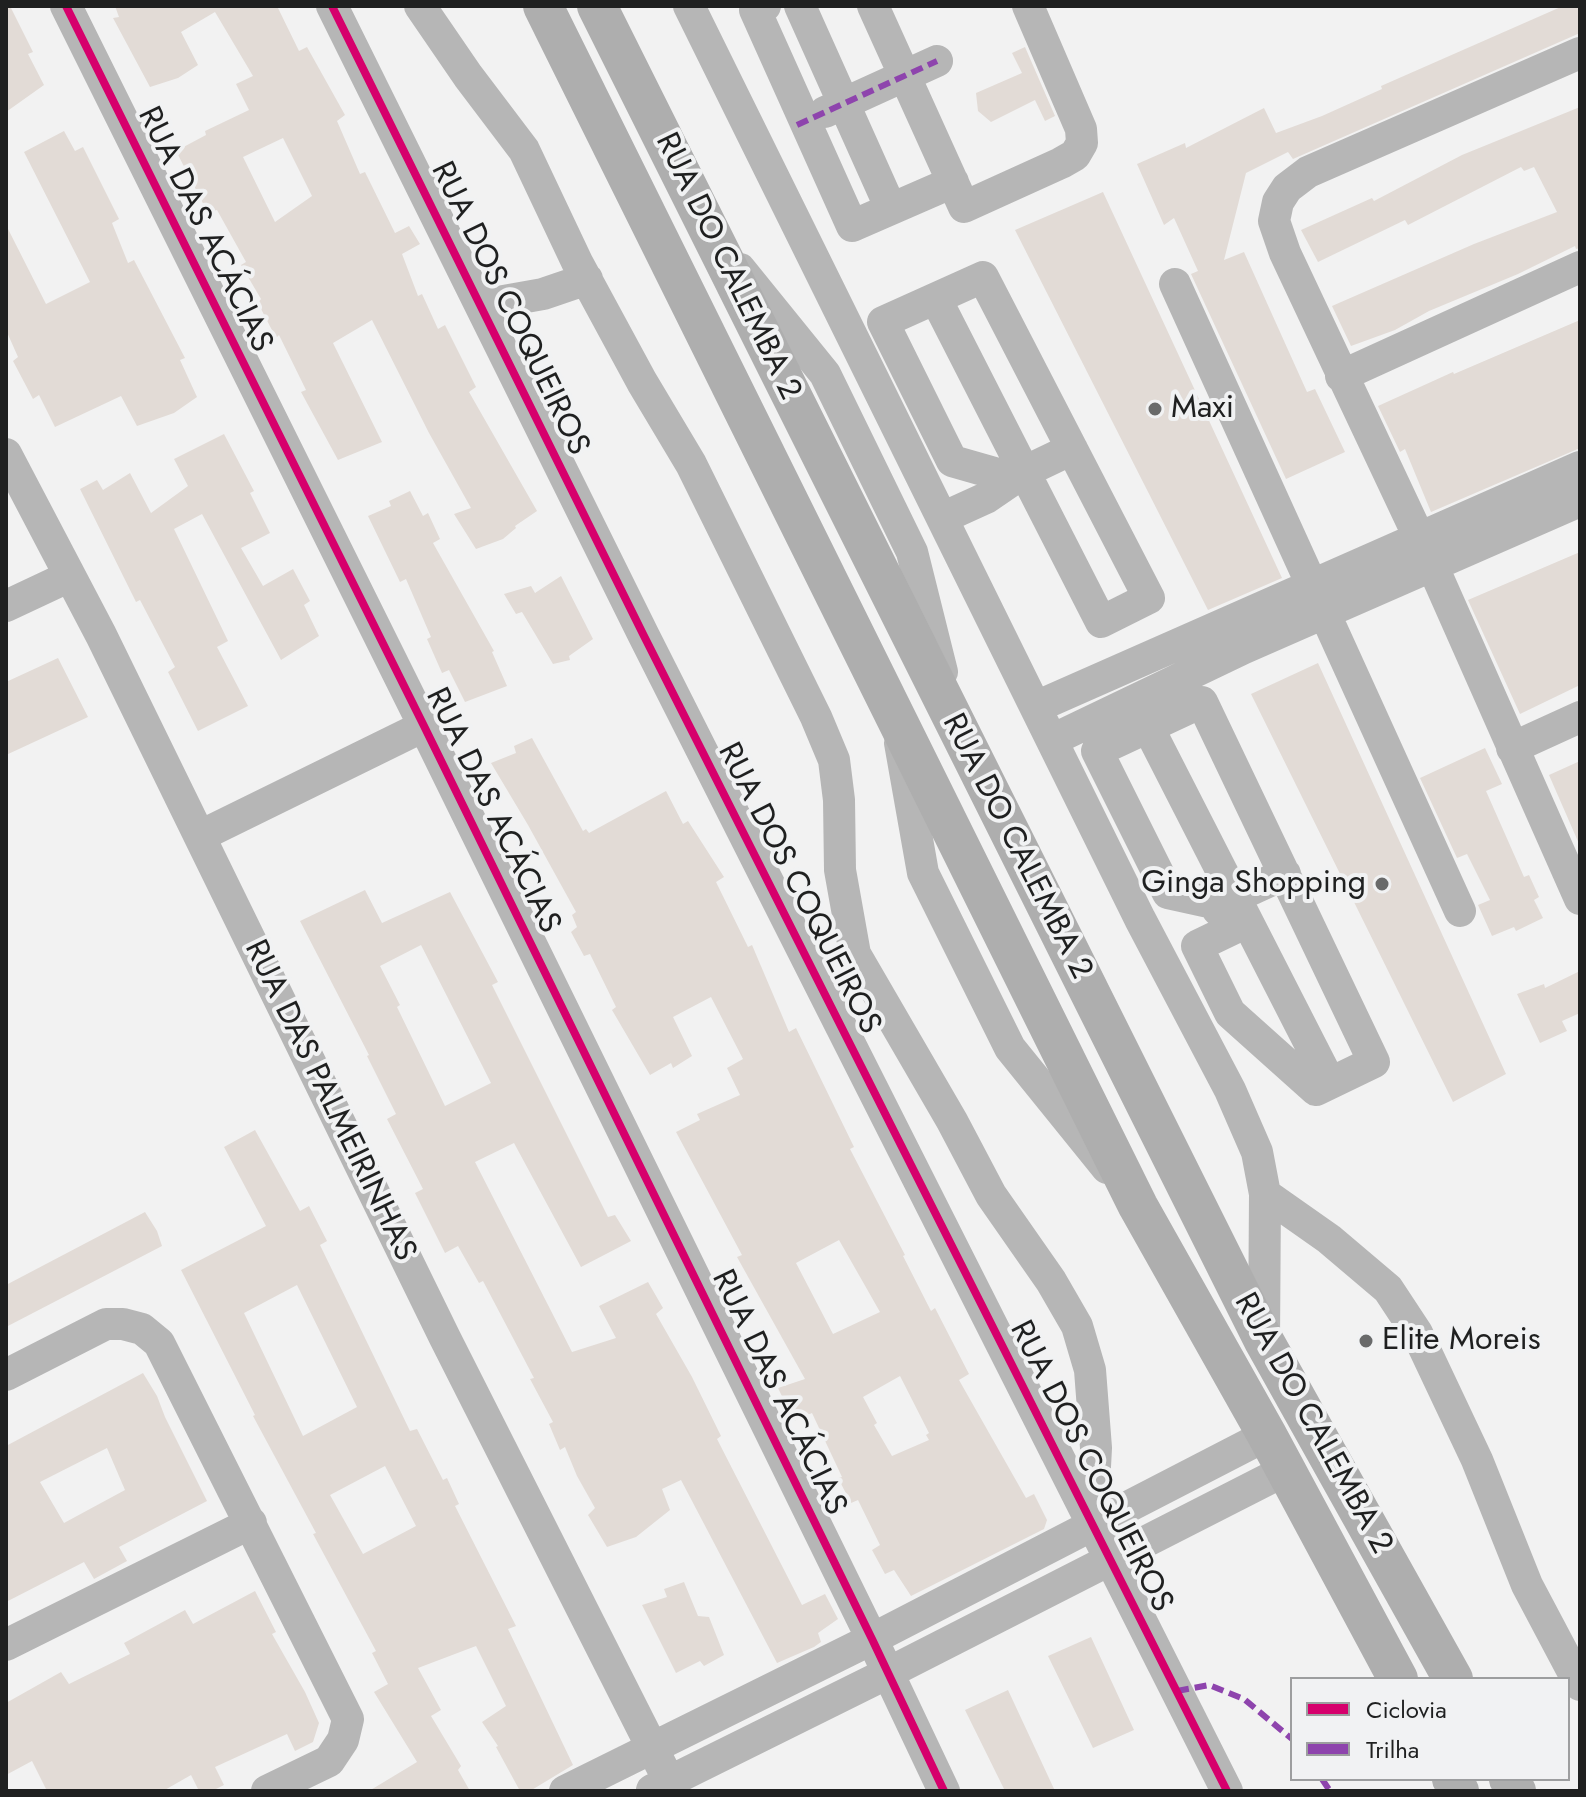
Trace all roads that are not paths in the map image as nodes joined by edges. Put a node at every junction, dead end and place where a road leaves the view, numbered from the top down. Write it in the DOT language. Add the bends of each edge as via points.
graph roads {
  1 [pos="66,6"];
  2 [pos="332,6"];
  3 [pos="420,6"];
  4 [pos="543,6"];
  5 [pos="597,6"];
  6 [pos="689,6"];
  7 [pos="765,6"];
  8 [pos="800,6"];
  9 [pos="873,6"];
  10 [pos="1028,6"];
  11 [pos="1580,53"];
  12 [pos="922,68"];
  13 [pos="844,104"];
  14 [pos="802,120"];
  15 [pos="755,138"];
  16 [pos="953,182"];
  17 [pos="891,209"];
  18 [pos="1580,267"];
  19 [pos="587,279"];
  20 [pos="1175,284"];
  21 [pos="936,299"];
  22 [pos="481,305"];
  23 [pos="1341,376"];
  24 [pos="1072,449"];
  25 [pos="6,454"];
  26 [pos="1580,467"];
  27 [pos="1013,474"];
  28 [pos="1580,501"];
  29 [pos="938,509"];
  30 [pos="1419,538"];
  31 [pos="1433,567"];
  32 [pos="70,576"];
  33 [pos="1318,599"];
  34 [pos="6,606"];
  35 [pos="1036,707"];
  36 [pos="1580,717"];
  37 [pos="424,726"];
  38 [pos="1148,727"];
  39 [pos="1052,740"];
  40 [pos="1512,748"];
  41 [pos="200,836"];
  42 [pos="1285,874"];
  43 [pos="1580,899"];
  44 [pos="1230,907"];
  45 [pos="1460,911"];
  46 [pos="1140,919"];
  47 [pos="1158,954"];
  48 [pos="1330,1083"];
  49 [pos="1265,1194"];
  50 [pos="1264,1341"];
  51 [pos="6,1375"];
  52 [pos="1267,1435"];
  53 [pos="1286,1470"];
  54 [pos="251,1523"];
  55 [pos="1092,1524"];
  56 [pos="1109,1560"];
  57 [pos="872,1639"];
  58 [pos="6,1645"];
  59 [pos="888,1673"];
  60 [pos="1397,1677"];
  61 [pos="1452,1677"];
  62 [pos="1580,1685"];
  63 [pos="651,1748"];
  64 [pos="660,1786"];
  65 [pos="267,1791"];
  66 [pos="565,1791"];
  67 [pos="944,1791"];
  68 [pos="1227,1791"];
  1 -- 37 [label="street, RUA DAS ACÁCIAS"];
  2 -- 22 [label="street, RUA DOS COQUEIROS"];
  3 -- 19 [label="street" via="524,150"];
  4 -- 52 [label="main road, RUA DO CALEMBA 2" via="1138,1206"];
  5 -- 50 [label="main road, RUA DO CALEMBA 2"];
  6 -- 15 [label="street"];
  7 -- 14 [label="street" via="755,10"];
  8 -- 13 [label="street"];
  9 -- 12 [label="street" via="891,47"];
  10 -- 16 [label="street" via="1081,129 1079,149 1061,163 964,207"];
  11 -- 23 [label="street" via="1308,172 1287,188 1275,212 1275,230"];
  12 -- 13 [label="street"];
  12 -- 16 [label="street" via="918,106"];
  13 -- 14 [label="street"];
  13 -- 17 [label="street"];
  14 -- 15 [label="street"];
  14 -- 17 [label="street" via="852,226"];
  15 -- 29 [label="street"];
  16 -- 17 [label="street"];
  18 -- 23 [label="street"];
  19 -- 22 [label="street" via="543,294"];
  19 -- 55 [label="street" via="691,464 834,760 840,870 855,954 991,1195 1077,1326 1092,1386"];
  20 -- 33 [label="street"];
  21 -- 24 [label="street" via="983,277"];
  21 -- 27 [label="street"];
  21 -- 27 [label="street" via="883,322 952,461"];
  22 -- 55 [label="street, RUA DOS COQUEIROS"];
  23 -- 30 [label="street"];
  24 -- 27 [label="street"];
  24 -- 27 [label="street" via="1149,598 1101,622"];
  25 -- 32 [label="street, RUA DAS PALMEIRINHAS"];
  26 -- 30 [label="street"];
  27 -- 29 [label="street" via="986,498"];
  28 -- 31 [label="street"];
  29 -- 35 [label="street"];
  30 -- 31 [label="street"];
  30 -- 33 [label="street"];
  31 -- 33 [label="street"];
  31 -- 40 [label="street"];
  32 -- 34 [label="street"];
  32 -- 41 [label="street, RUA DAS PALMEIRINHAS"];
  33 -- 35 [label="street"];
  33 -- 39 [label="street" via="1244,648"];
  33 -- 45 [label="street"];
  35 -- 39 [label="street"];
  36 -- 40 [label="street"];
  37 -- 41 [label="street"];
  37 -- 57 [label="street, RUA DAS ACÁCIAS"];
  38 -- 42 [label="street" via="1202,702"];
  38 -- 44 [label="street"];
  38 -- 44 [label="street" via="1097,751 1168,893"];
  39 -- 46 [label="street"];
  40 -- 43 [label="street"];
  41 -- 63 [label="street, RUA DAS PALMEIRINHAS"];
  42 -- 44 [label="street"];
  42 -- 48 [label="street" via="1374,1062"];
  44 -- 46 [label="street"];
  44 -- 47 [label="street"];
  44 -- 48 [label="street"];
  44 -- 48 [label="street" via="1197,946 1230,1013 1316,1090"];
  46 -- 47 [label="street"];
  47 -- 49 [label="street" via="1230,1090 1257,1152"];
  49 -- 50 [label="street"];
  49 -- 62 [label="street" via="1388,1289 1417,1333 1477,1460 1527,1585"];
  50 -- 61 [label="main road, RUA DO CALEMBA 2"];
  51 -- 54 [label="street" via="106,1324 142,1329 159,1343"];
  52 -- 53 [label="main road, RUA DO CALEMBA 2"];
  52 -- 55 [label="street"];
  53 -- 56 [label="street"];
  53 -- 60 [label="main road, RUA DO CALEMBA 2"];
  54 -- 58 [label="street"];
  54 -- 65 [label="street" via="348,1719 343,1740 329,1761"];
  55 -- 56 [label="street, RUA DOS COQUEIROS"];
  55 -- 57 [label="street"];
  56 -- 59 [label="street"];
  56 -- 68 [label="street, RUA DOS COQUEIROS"];
  57 -- 59 [label="street, RUA DAS ACÁCIAS"];
  57 -- 63 [label="street"];
  59 -- 64 [label="street"];
  59 -- 67 [label="street, RUA DAS ACÁCIAS"];
  63 -- 64 [label="street, RUA DAS PALMEIRINHAS"];
  63 -- 66 [label="street"];
}
